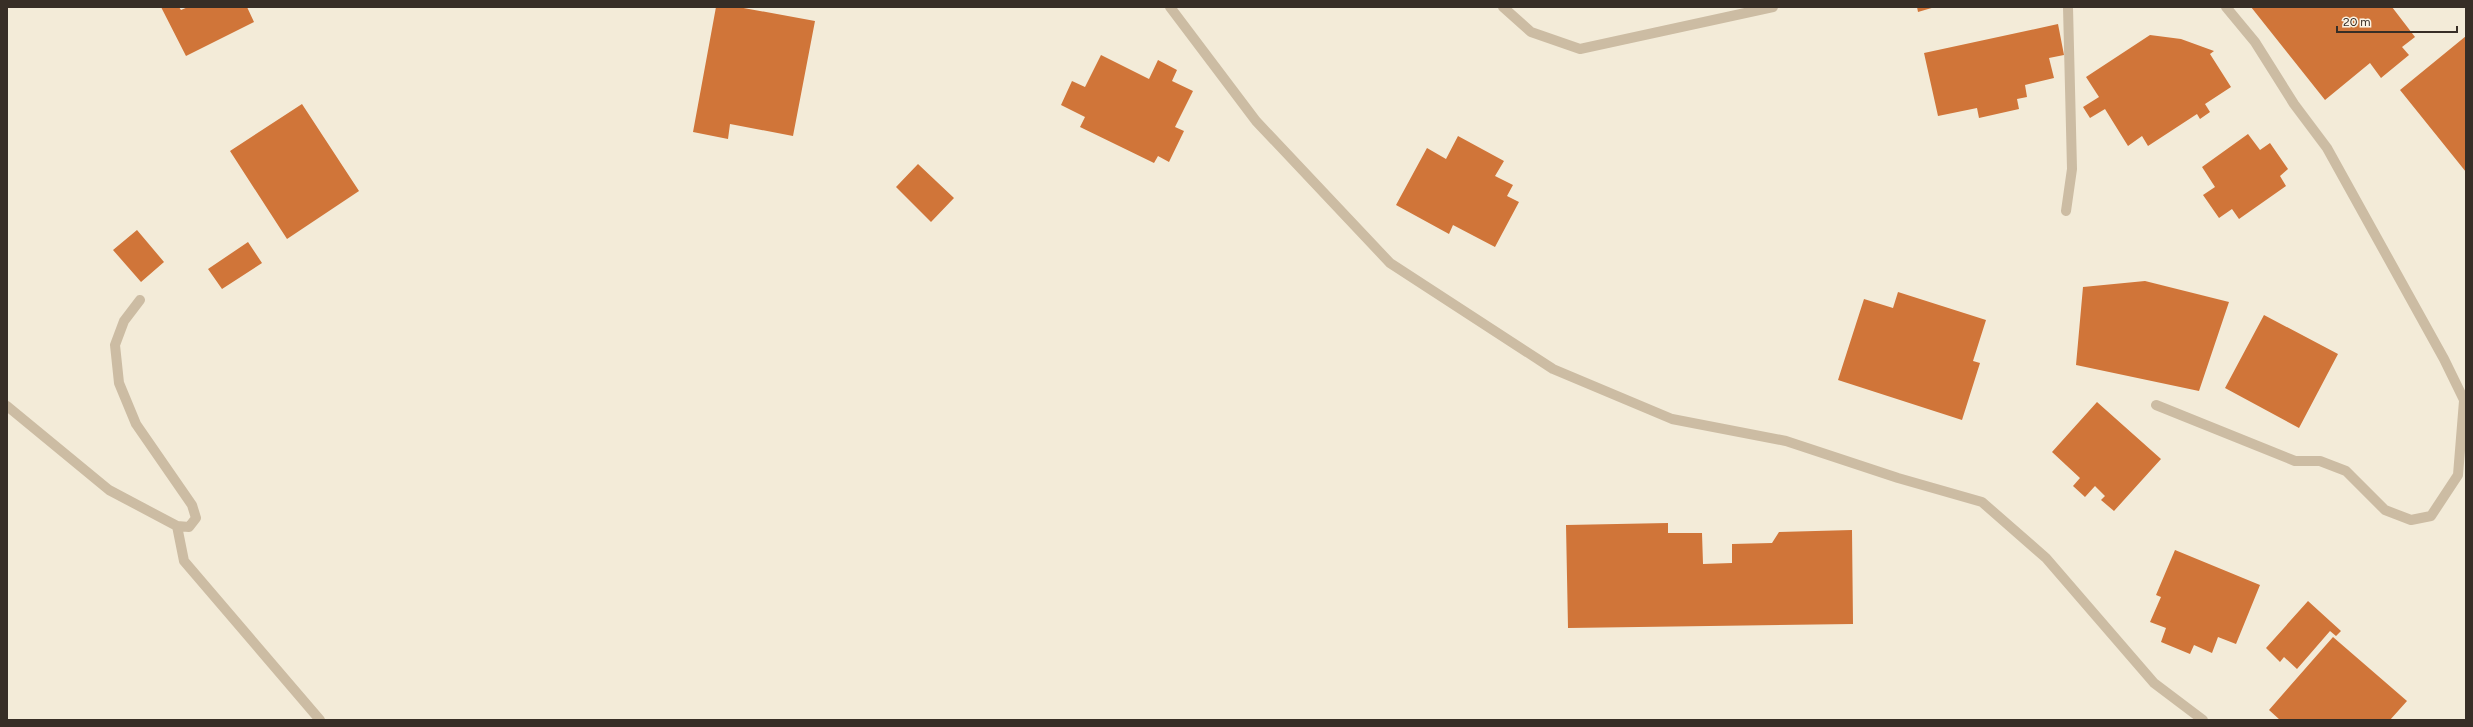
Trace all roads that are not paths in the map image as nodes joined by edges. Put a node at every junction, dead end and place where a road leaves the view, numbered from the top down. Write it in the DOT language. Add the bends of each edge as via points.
graph roads {
  1 [pos="1170,7"];
  2 [pos="1503,7"];
  3 [pos="1773,7"];
  4 [pos="2068,7"];
  5 [pos="2226,7"];
  6 [pos="2066,211"];
  7 [pos="140,300"];
  8 [pos="2465,402"];
  9 [pos="2156,405"];
  10 [pos="7,406"];
  11 [pos="177,526"];
  12 [pos="320,720"];
  13 [pos="2203,720"];
  1 -- 13 [label="street" via="1256,121 1390,263 1553,369 1672,419 1786,441 1898,478 1982,502 2046,558 2154,683"];
  2 -- 3 [label="street" via="1531,32 1580,49"];
  4 -- 6 [label="street" via="2072,169"];
  5 -- 8 [label="street" via="2255,42 2294,104 2327,148 2444,359"];
  7 -- 11 [label="street" via="124,321 115,345 119,383 136,424 192,505 196,518 189,527"];
  8 -- 9 [label="street" via="2458,475 2431,516 2411,520 2385,510 2346,471 2320,461 2295,461"];
  10 -- 11 [label="street" via="110,490"];
  11 -- 12 [label="street" via="184,561"];
}
